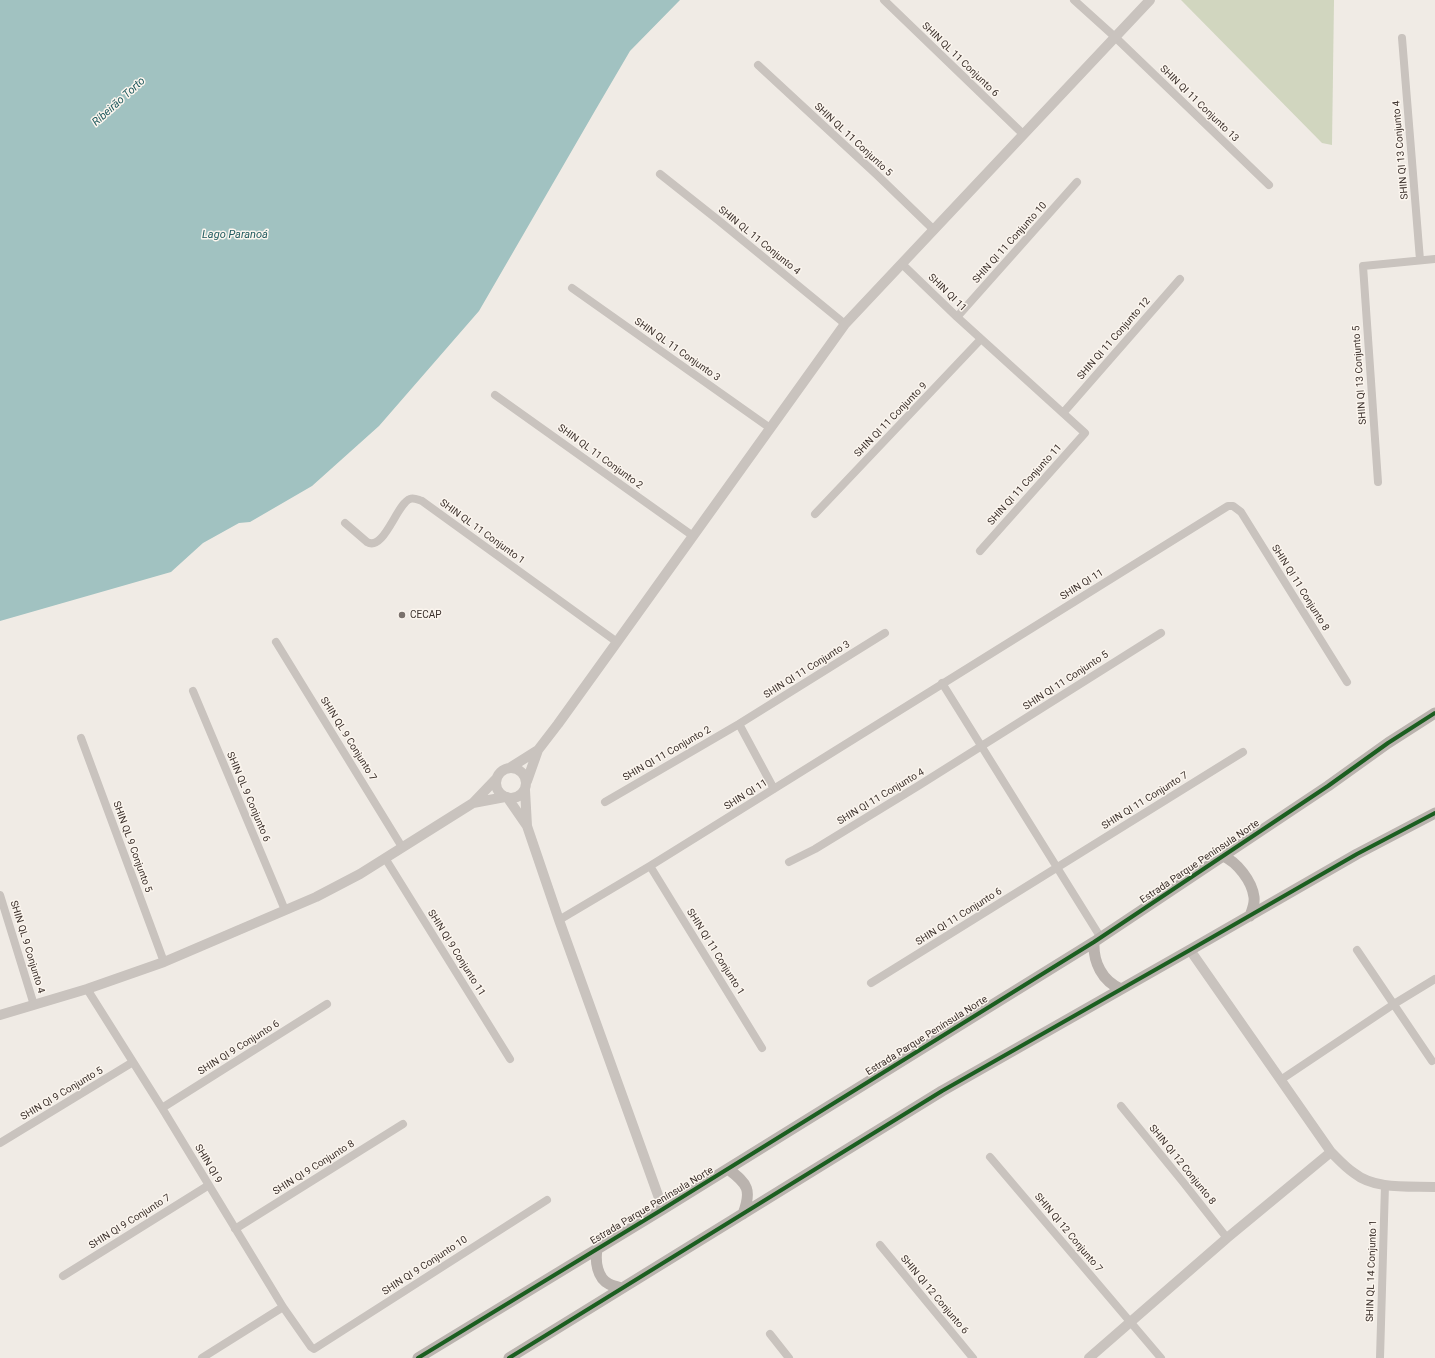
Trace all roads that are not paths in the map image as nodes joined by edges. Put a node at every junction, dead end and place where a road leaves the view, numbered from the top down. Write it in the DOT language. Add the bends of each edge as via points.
graph roads {
  1 [pos="884,0"];
  2 [pos="1074,0"];
  3 [pos="1150,0"];
  4 [pos="1115,37"];
  5 [pos="1402,38"];
  6 [pos="758,65"];
  7 [pos="1023,134"];
  8 [pos="660,174"];
  9 [pos="1077,182"];
  10 [pos="1268,185"];
  11 [pos="934,230"];
  12 [pos="1435,259"];
  13 [pos="1420,260"];
  14 [pos="902,264"];
  15 [pos="1180,279"];
  16 [pos="572,288"];
  17 [pos="957,317"];
  18 [pos="845,324"];
  19 [pos="982,339"];
  20 [pos="495,395"];
  21 [pos="1063,413"];
  22 [pos="770,428"];
  23 [pos="1085,432"];
  24 [pos="1378,482"];
  25 [pos="1233,506"];
  26 [pos="815,514"];
  27 [pos="345,523"];
  28 [pos="693,536"];
  29 [pos="980,551"];
  30 [pos="885,632"];
  31 [pos="1161,633"];
  32 [pos="276,642"];
  33 [pos="617,642"];
  34 [pos="1347,682"];
  35 [pos="942,683"];
  36 [pos="193,692"];
  37 [pos="1435,713"];
  38 [pos="739,724"];
  39 [pos="81,738"];
  40 [pos="981,747"];
  41 [pos="538,750"];
  42 [pos="1243,752"];
  43 [pos="511,767"];
  44 [pos="496,779"];
  45 [pos="526,786"];
  46 [pos="774,789"];
  47 [pos="506,797"];
  48 [pos="605,802"];
  49 [pos="474,803"];
  50 [pos="1435,813"];
  51 [pos="527,826"];
  52 [pos="402,847"];
  53 [pos="1223,856"];
  54 [pos="385,858"];
  55 [pos="789,862"];
  56 [pos="650,866"];
  57 [pos="1058,867"];
  58 [pos="0,895"];
  59 [pos="285,910"];
  60 [pos="1250,916"];
  61 [pos="558,920"];
  62 [pos="1098,940"];
  63 [pos="1190,950"];
  64 [pos="1357,950"];
  65 [pos="164,962"];
  66 [pos="1435,979"];
  67 [pos="871,983"];
  68 [pos="87,989"];
  69 [pos="1121,989"];
  70 [pos="327,1004"];
  71 [pos="1394,1004"];
  72 [pos="34,1005"];
  73 [pos="0,1015"];
  74 [pos="762,1048"];
  75 [pos="510,1059"];
  76 [pos="1432,1061"];
  77 [pos="133,1062"];
  78 [pos="1282,1080"];
  79 [pos="1121,1106"];
  80 [pos="162,1108"];
  81 [pos="403,1124"];
  82 [pos="0,1143"];
  83 [pos="1331,1152"];
  84 [pos="990,1157"];
  85 [pos="728,1169"];
  86 [pos="209,1185"];
  87 [pos="1385,1185"];
  88 [pos="1435,1187"];
  89 [pos="547,1200"];
  90 [pos="663,1210"];
  91 [pos="743,1214"];
  92 [pos="235,1229"];
  93 [pos="1227,1238"];
  94 [pos="880,1245"];
  95 [pos="597,1249"];
  96 [pos="63,1276"];
  97 [pos="622,1288"];
  98 [pos="283,1307"];
  99 [pos="1131,1322"];
  100 [pos="770,1334"];
  101 [pos="314,1349"];
  102 [pos="202,1358"];
  103 [pos="418,1358"];
  104 [pos="509,1358"];
  105 [pos="789,1358"];
  106 [pos="973,1358"];
  107 [pos="1089,1358"];
  108 [pos="1161,1358"];
  109 [pos="1380,1358"];
  1 -- 7 [label="street, SHIN QL 11 Conjunto 6"];
  2 -- 4 [label="street, SHIN QI 11 Conjunto 13"];
  3 -- 4 [label="street"];
  4 -- 7 [label="street"];
  4 -- 10 [label="street, SHIN QI 11 Conjunto 13"];
  5 -- 13 [label="street, SHIN QI 13 Conjunto 4"];
  6 -- 11 [label="street, SHIN QL 11 Conjunto 5"];
  7 -- 11 [label="street"];
  8 -- 18 [label="street, SHIN QL 11 Conjunto 4"];
  9 -- 17 [label="street, SHIN QI 11 Conjunto 10"];
  11 -- 14 [label="street"];
  12 -- 13 [label="street"];
  13 -- 24 [label="street, SHIN QI 13 Conjunto 5" via="1363,266"];
  14 -- 17 [label="street, SHIN QI 11"];
  14 -- 18 [label="street"];
  15 -- 21 [label="street, SHIN QI 11 Conjunto 12"];
  16 -- 22 [label="street, SHIN QL 11 Conjunto 3"];
  17 -- 19 [label="street, SHIN QI 11"];
  18 -- 22 [label="street"];
  19 -- 21 [label="street, SHIN QI 11"];
  19 -- 26 [label="street, SHIN QI 11 Conjunto 9"];
  20 -- 28 [label="street, SHIN QL 11 Conjunto 2"];
  21 -- 23 [label="street, SHIN QI 11"];
  22 -- 28 [label="street"];
  23 -- 29 [label="street, SHIN QI 11 Conjunto 11"];
  25 -- 34 [label="street, SHIN QI 11 Conjunto 8" via="1241,512"];
  25 -- 35 [label="street, SHIN QI 11" via="1223,508"];
  27 -- 33 [label="street, SHIN QL 11 Conjunto 1" via="367,542 374,544 388,529 404,503 415,498 422,501"];
  28 -- 33 [label="street"];
  30 -- 38 [label="street, SHIN QI 11 Conjunto 3"];
  31 -- 40 [label="street, SHIN QI 11 Conjunto 5"];
  32 -- 52 [label="street, SHIN QL 9 Conjunto 7"];
  33 -- 41 [label="street"];
  35 -- 40 [label="street"];
  35 -- 46 [label="street, SHIN QI 11"];
  36 -- 59 [label="street, SHIN QL 9 Conjunto 6"];
  37 -- 53 [label="main road, Estrada Parque Península Norte"];
  38 -- 46 [label="street"];
  38 -- 48 [label="street, SHIN QI 11 Conjunto 2"];
  39 -- 65 [label="street, SHIN QL 9 Conjunto 5"];
  40 -- 55 [label="street, SHIN QI 11 Conjunto 4" via="828,841"];
  40 -- 57 [label="street"];
  41 -- 43 [label="street"];
  41 -- 45 [label="street"];
  42 -- 57 [label="street, SHIN QI 11 Conjunto 7"];
  43 -- 44 [label="street" via="499,773"];
  43 -- 45 [label="street" via="522,771"];
  44 -- 47 [label="street" via="497,788"];
  44 -- 49 [label="street"];
  45 -- 47 [label="street" via="520,795 514,798"];
  45 -- 51 [label="street"];
  46 -- 56 [label="street, SHIN QI 11"];
  47 -- 49 [label="street"];
  47 -- 51 [label="street"];
  49 -- 52 [label="street"];
  50 -- 60 [label="main road" via="1357,854"];
  51 -- 61 [label="street"];
  52 -- 54 [label="street"];
  53 -- 60 [label="main road" via="1235,864 1250,885 1254,903"];
  53 -- 62 [label="main road, Estrada Parque Península Norte"];
  54 -- 59 [label="street" via="338,886"];
  54 -- 75 [label="street, SHIN QI 9 Conjunto 11"];
  56 -- 61 [label="street, SHIN QI 11"];
  56 -- 74 [label="street, SHIN QI 11 Conjunto 1"];
  57 -- 62 [label="street"];
  57 -- 67 [label="street, SHIN QI 11 Conjunto 6"];
  58 -- 72 [label="street, SHIN QL 9 Conjunto 4"];
  59 -- 65 [label="street"];
  60 -- 63 [label="main road"];
  61 -- 90 [label="street"];
  62 -- 69 [label="main road" via="1094,951 1100,970 1106,980"];
  62 -- 85 [label="main road, Estrada Parque Península Norte"];
  63 -- 69 [label="main road"];
  63 -- 78 [label="street"];
  64 -- 71 [label="street"];
  65 -- 68 [label="street"];
  66 -- 71 [label="street"];
  68 -- 72 [label="street"];
  68 -- 77 [label="street, SHIN QI 9"];
  69 -- 91 [label="main road" via="942,1091"];
  70 -- 80 [label="street, SHIN QI 9 Conjunto 6"];
  71 -- 76 [label="street"];
  71 -- 78 [label="street"];
  72 -- 73 [label="street"];
  77 -- 80 [label="street, SHIN QI 9"];
  77 -- 82 [label="street, SHIN QI 9 Conjunto 5"];
  78 -- 83 [label="street"];
  79 -- 93 [label="street, SHIN QI 12 Conjunto 8"];
  80 -- 86 [label="street, SHIN QI 9"];
  81 -- 92 [label="street, SHIN QI 9 Conjunto 8"];
  83 -- 87 [label="street" via="1354,1174 1367,1181"];
  83 -- 93 [label="street"];
  84 -- 99 [label="street, SHIN QI 12 Conjunto 7"];
  85 -- 90 [label="main road, Estrada Parque Península Norte"];
  85 -- 91 [label="main road" via="743,1182 747,1190 748,1201"];
  86 -- 92 [label="street, SHIN QI 9"];
  86 -- 96 [label="street, SHIN QI 9 Conjunto 7"];
  87 -- 88 [label="street"];
  87 -- 109 [label="street, SHIN QL 14 Conjunto 1"];
  89 -- 101 [label="street, SHIN QI 9 Conjunto 10"];
  90 -- 95 [label="main road, Estrada Parque Península Norte"];
  91 -- 97 [label="main road"];
  92 -- 98 [label="street, SHIN QI 9"];
  93 -- 99 [label="street"];
  94 -- 106 [label="street, SHIN QI 12 Conjunto 6"];
  95 -- 97 [label="main road" via="596,1262 600,1274 608,1284"];
  95 -- 103 [label="main road, Estrada Parque Península Norte"];
  97 -- 104 [label="main road"];
  98 -- 101 [label="street, SHIN QI 9"];
  98 -- 102 [label="street"];
  99 -- 107 [label="street"];
  99 -- 108 [label="street, SHIN QI 12 Conjunto 7"];
  100 -- 105 [label="street"];
}
